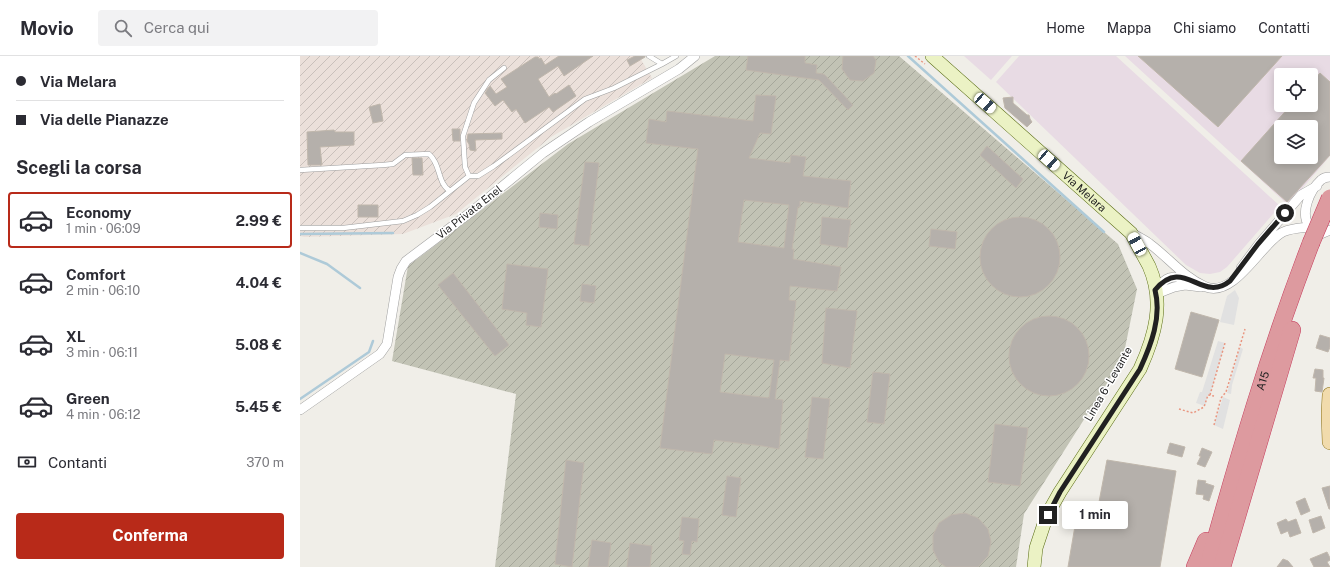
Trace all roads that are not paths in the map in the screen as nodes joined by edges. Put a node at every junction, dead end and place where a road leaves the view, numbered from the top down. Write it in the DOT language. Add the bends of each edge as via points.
graph roads {
  1 [pos="649,56"];
  2 [pos="676,56"];
  3 [pos="695,56"];
  4 [pos="929,61"];
  5 [pos="662,64"];
  6 [pos="504,68"];
  7 [pos="300,170"];
  8 [pos="469,176"];
  9 [pos="1330,177"];
  10 [pos="1317,186"];
  11 [pos="450,191"];
  12 [pos="1330,198"];
  13 [pos="300,228"];
  14 [pos="1131,233"];
  15 [pos="1323,233"];
  16 [pos="1230,281"];
  17 [pos="1196,282"];
  18 [pos="1208,287"];
  19 [pos="1299,288"];
  20 [pos="1156,292"];
  21 [pos="1330,395"];
  22 [pos="300,410"];
  23 [pos="1330,442"];
  24 [pos="1235,469"];
  25 [pos="1034,567"];
  26 [pos="1195,567"];
  27 [pos="1208,567"];
  28 [pos="1222,567"];
  1 -- 5 [label="lane"];
  2 -- 5 [label="lane"];
  3 -- 22 [label="street, Via Privata Enel" via="679,69 589,122 543,153 406,261 398,277 390,331 384,349"];
  4 -- 14 [label="street, Via Melara"];
  5 -- 8 [label="lane" via="585,99 494,166 478,176"];
  6 -- 8 [label="lane" via="489,80 474,103 463,136 465,166"];
  7 -- 11 [label="lane" via="383,166 392,164 405,155 429,154 437,165 444,187"];
  8 -- 11 [label="lane"];
  9 -- 10 [label="street" via="1322,179"];
  10 -- 15 [label="street" via="1306,206 1306,218"];
  10 -- 16 [label="street" via="1301,195"];
  11 -- 13 [label="lane" via="424,211 402,221 344,228"];
  12 -- 15 [label="highway, A15, bridge"];
  14 -- 17 [label="street, Via Melara" via="1150,243"];
  14 -- 20 [label="street" via="1149,267"];
  15 -- 16 [label="street" via="1298,228 1282,232 1249,266"];
  15 -- 19 [label="highway, A15"];
  16 -- 18 [label="street" via="1219,287"];
  17 -- 18 [label="street, Via Melara"];
  17 -- 20 [label="street" via="1172,277 1161,283"];
  18 -- 20 [label="street" via="1185,285"];
  19 -- 24 [label="highway, A15"];
  19 -- 28 [label="highway, A15"];
  20 -- 25 [label="street" via="1155,329 1150,347 1140,369 1048,515 1036,548"];
  21 -- 23 [label="main road"];
  24 -- 26 [label="highway"];
  24 -- 27 [label="highway, A15"];
}
